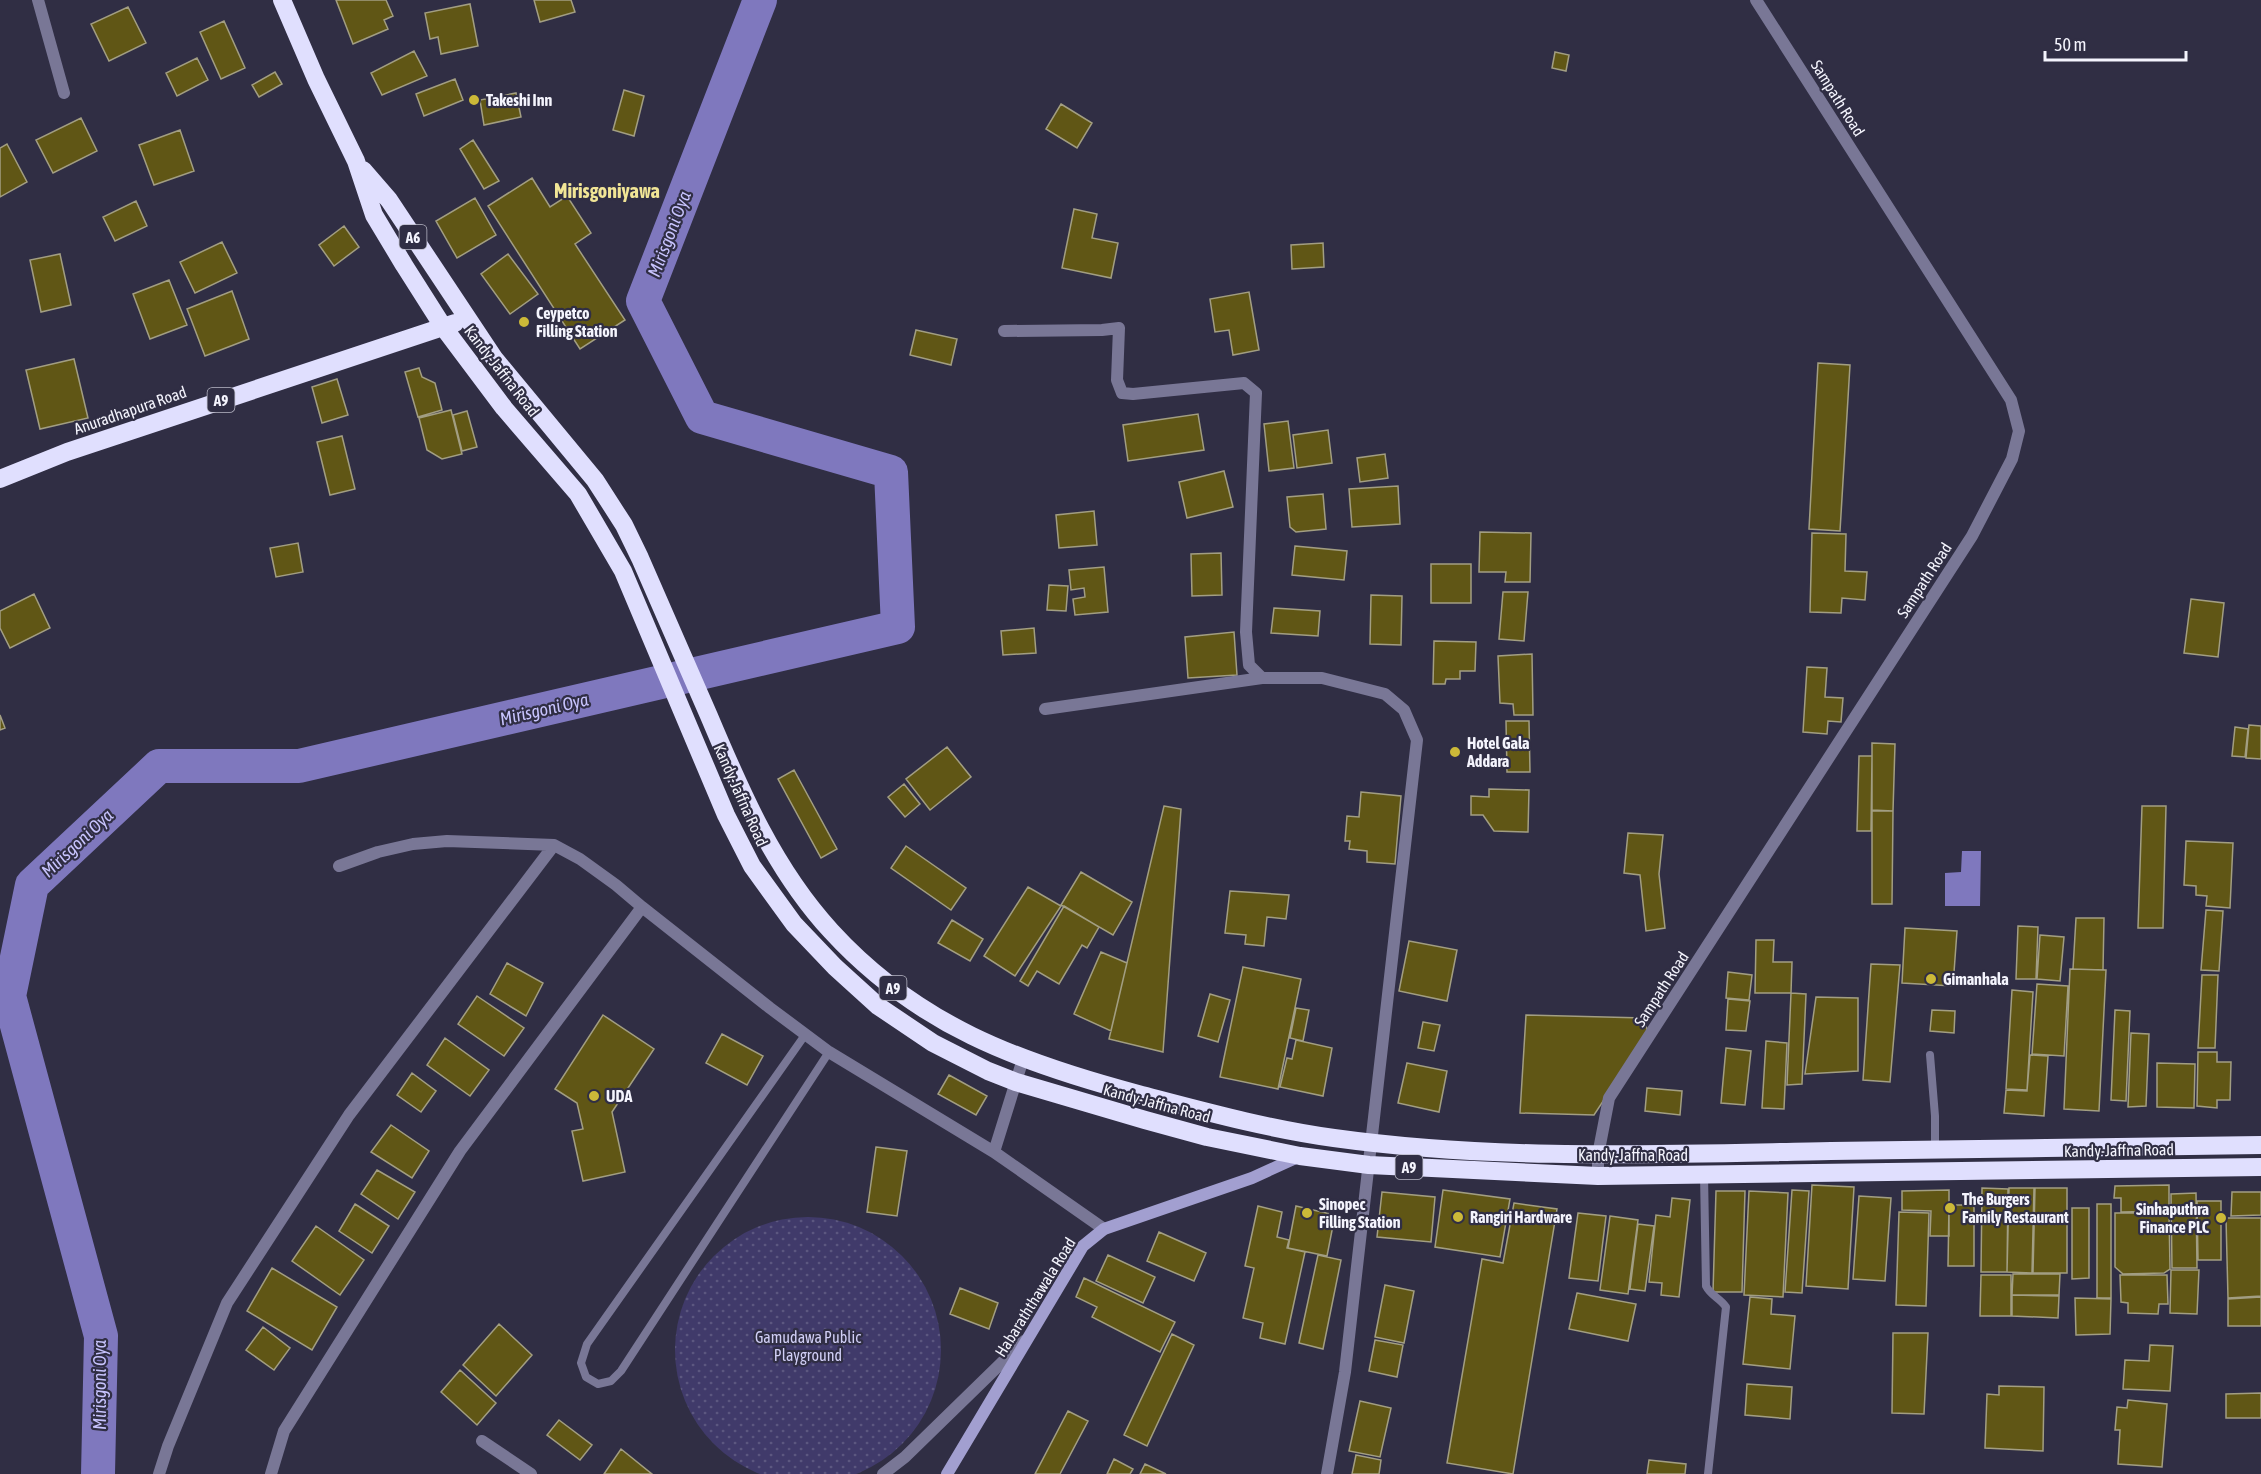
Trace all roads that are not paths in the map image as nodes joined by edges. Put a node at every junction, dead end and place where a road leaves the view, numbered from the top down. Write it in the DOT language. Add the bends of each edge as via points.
graph roads {
  1 [pos="38,0"];
  2 [pos="282,0"];
  3 [pos="1756,0"];
  4 [pos="64,93"];
  5 [pos="357,161"];
  6 [pos="465,317"];
  7 [pos="444,328"];
  8 [pos="1004,331"];
  9 [pos="0,479"];
  10 [pos="1262,678"];
  11 [pos="1045,709"];
  12 [pos="554,845"];
  13 [pos="339,866"];
  14 [pos="642,907"];
  15 [pos="805,1035"];
  16 [pos="829,1052"];
  17 [pos="1930,1055"];
  18 [pos="1023,1059"];
  19 [pos="1016,1082"];
  20 [pos="1373,1143"];
  21 [pos="2261,1145"];
  22 [pos="1988,1147"];
  23 [pos="1935,1150"];
  24 [pos="994,1152"];
  25 [pos="1598,1155"];
  26 [pos="1300,1156"];
  27 [pos="1369,1165"];
  28 [pos="2261,1167"];
  29 [pos="1988,1172"];
  30 [pos="1704,1173"];
  31 [pos="1598,1176"];
  32 [pos="1104,1229"];
  33 [pos="1027,1338"];
  34 [pos="482,1441"];
  35 [pos="159,1474"];
  36 [pos="271,1474"];
  37 [pos="531,1474"];
  38 [pos="883,1474"];
  39 [pos="947,1474"];
  40 [pos="1327,1474"];
  41 [pos="1708,1474"];
  1 -- 4 [label="street"];
  2 -- 5 [label="highway, A6"];
  3 -- 25 [label="street, Sampath Road" via="2011,400 2019,431 2012,459 1972,536 1610,1098"];
  5 -- 6 [label="highway, A6" via="389,200"];
  5 -- 7 [label="highway, A6" via="374,215"];
  6 -- 7 [label="highway, A9"];
  6 -- 18 [label="highway, Kandy-Jaffna Road / A9" via="601,489 624,525 746,803 793,884 850,951 893,988 974,1038"];
  7 -- 9 [label="highway, Anuradhapura Road / A9" via="67,452"];
  7 -- 19 [label="highway, Kandy-Jaffna Road / A9" via="504,408 578,494 623,571 738,842 794,924 878,1005 933,1043"];
  8 -- 10 [label="street" via="1119,328 1117,381 1122,393 1244,383 1256,393 1246,632 1249,665"];
  10 -- 11 [label="street"];
  10 -- 20 [label="street" via="1322,678 1385,694 1404,710 1418,740"];
  12 -- 13 [label="street" via="447,841 396,848"];
  12 -- 14 [label="street" via="580,859"];
  12 -- 35 [label="street" via="349,1115 227,1303"];
  14 -- 15 [label="street"];
  14 -- 36 [label="street" via="460,1151 284,1431"];
  15 -- 16 [label="street"];
  15 -- 16 [label="lane" via="587,1344 581,1363 586,1377 598,1384 610,1381 621,1371"];
  16 -- 24 [label="street"];
  17 -- 23 [label="lane"];
  18 -- 19 [label="street"];
  18 -- 20 [label="highway, Kandy-Jaffna Road / A9" via="1105,1085 1287,1131"];
  19 -- 24 [label="street"];
  19 -- 26 [label="highway, Kandy-Jaffna Road / A9" via="1207,1137"];
  20 -- 25 [label="highway, Kandy-Jaffna Road / A9" via="1490,1153"];
  20 -- 27 [label="street"];
  21 -- 22 [label="highway, Kandy-Jaffna Road / A9"];
  22 -- 23 [label="highway, Kandy-Jaffna Road / A9"];
  22 -- 29 [label="street"];
  23 -- 25 [label="highway, Kandy-Jaffna Road / A9"];
  24 -- 32 [label="street"];
  25 -- 31 [label="street, Sampath Road"];
  26 -- 27 [label="highway, Kandy-Jaffna Road / A9"];
  26 -- 32 [label="street, Habaraththawala Road" via="1252,1178"];
  27 -- 31 [label="highway, Kandy-Jaffna Road / A9"];
  27 -- 40 [label="street" via="1345,1372"];
  28 -- 29 [label="highway, Kandy-Jaffna Road / A9"];
  29 -- 30 [label="highway, Kandy-Jaffna Road / A9"];
  30 -- 31 [label="highway, Kandy-Jaffna Road / A9"];
  30 -- 41 [label="lane" via="1706,1286 1726,1307"];
  32 -- 33 [label="street, Habaraththawala Road" via="1083,1246"];
  33 -- 38 [label="street"];
  33 -- 39 [label="street, Habaraththawala Road"];
  34 -- 37 [label="street"];
}
